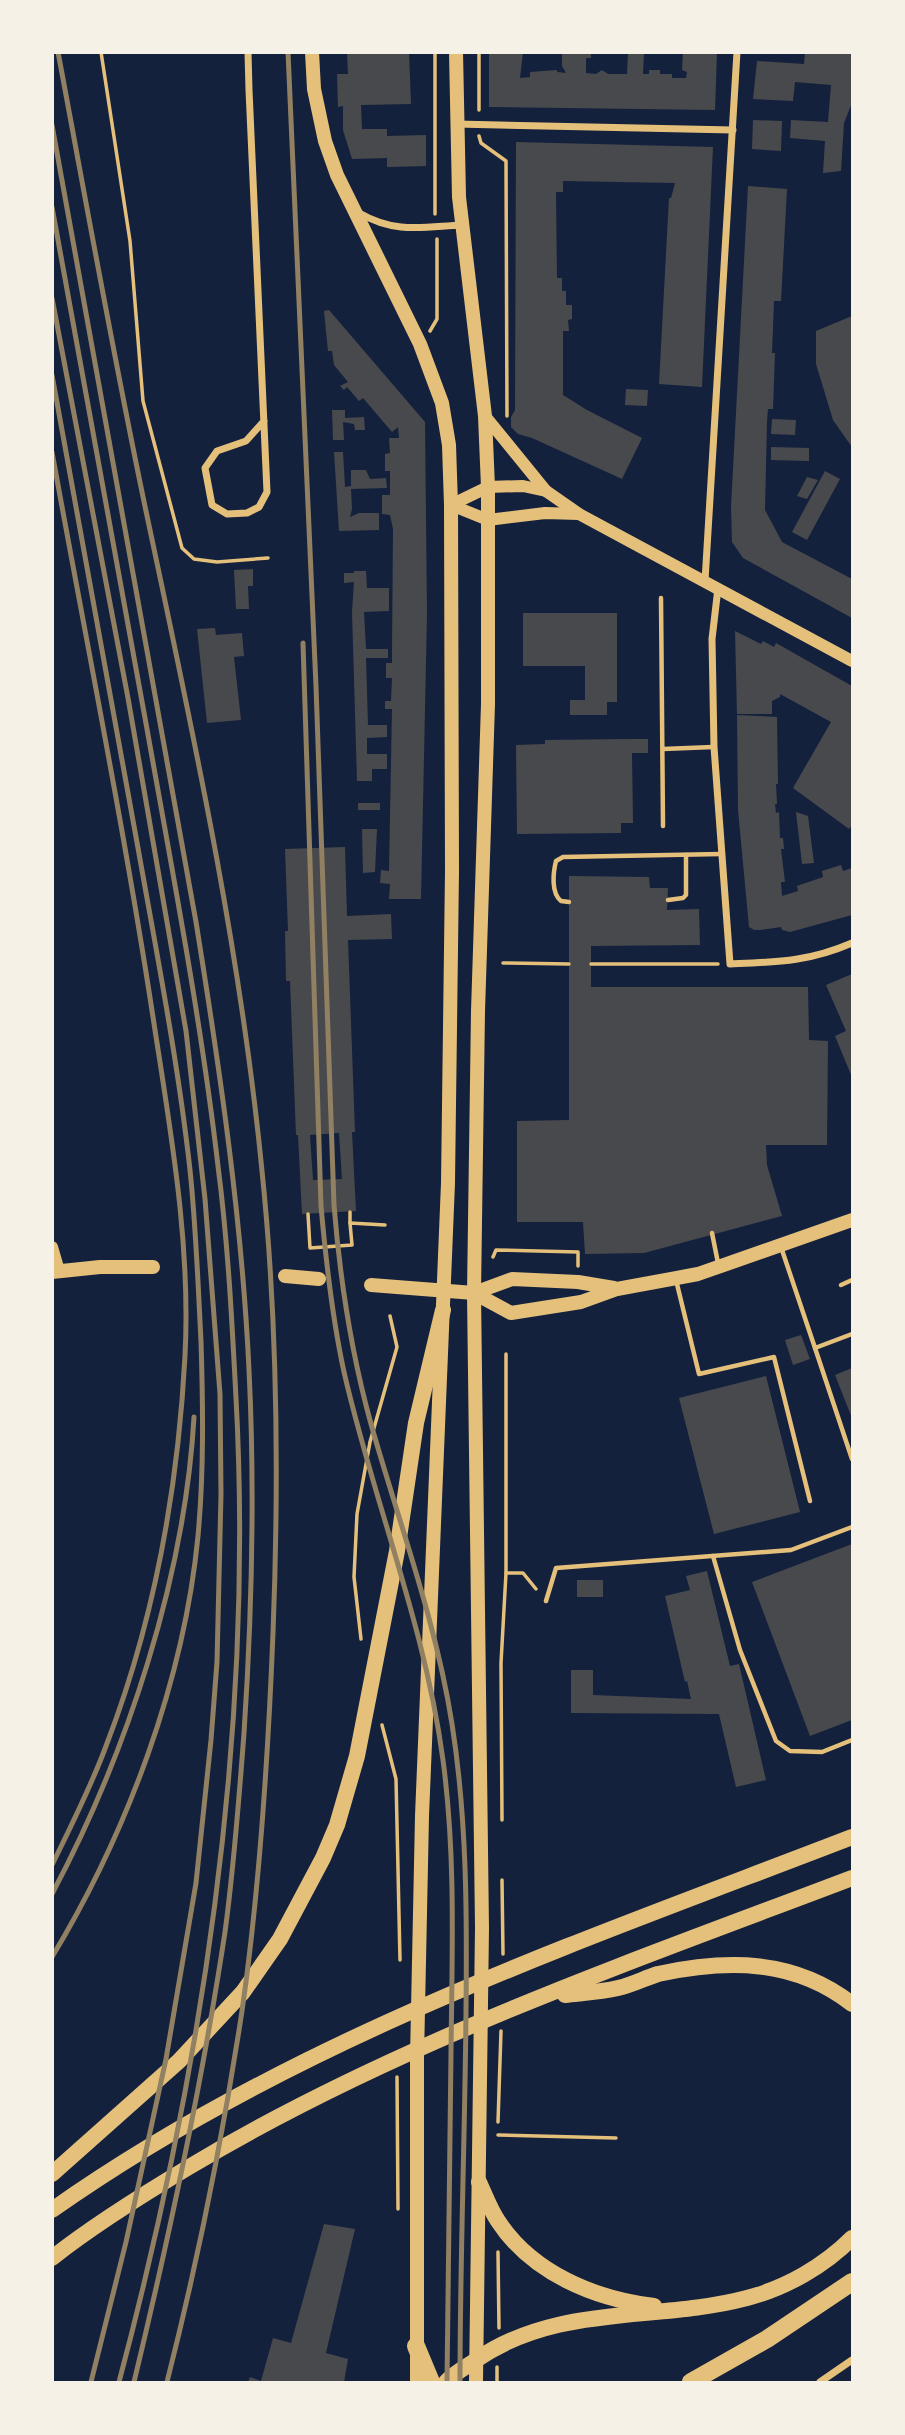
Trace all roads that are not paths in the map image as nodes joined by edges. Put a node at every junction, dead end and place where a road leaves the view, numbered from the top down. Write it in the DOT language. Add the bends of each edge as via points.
graph roads {
  1 [pos="248,52"];
  2 [pos="312,52"];
  3 [pos="456,52"];
  4 [pos="737,52"];
  5 [pos="456,124"];
  6 [pos="733,131"];
  7 [pos="352,210"];
  8 [pos="462,225"];
  9 [pos="485,416"];
  10 [pos="264,421"];
  11 [pos="488,487"];
  12 [pos="546,491"];
  13 [pos="451,505"];
  14 [pos="579,514"];
  15 [pos="488,520"];
  16 [pos="705,581"];
  17 [pos="718,589"];
  18 [pos="661,598"];
  19 [pos="852,661"];
  20 [pos="714,747"];
  21 [pos="662,749"];
  22 [pos="663,827"];
  23 [pos="721,854"];
  24 [pos="685,855"];
  25 [pos="668,900"];
  26 [pos="569,902"];
  27 [pos="852,943"];
  28 [pos="852,1220"];
  29 [pos="712,1233"];
  30 [pos="780,1246"];
  31 [pos="52,1247"];
  32 [pos="153,1267"];
  33 [pos="719,1267"];
  34 [pos="56,1271"];
  35 [pos="285,1276"];
  36 [pos="319,1279"];
  37 [pos="676,1279"];
  38 [pos="852,1280"];
  39 [pos="371,1285"];
  40 [pos="841,1285"];
  41 [pos="617,1289"];
  42 [pos="444,1290"];
  43 [pos="474,1293"];
  44 [pos="443,1310"];
  45 [pos="852,1334"];
  46 [pos="815,1348"];
  47 [pos="852,1459"];
  48 [pos="810,1501"];
  49 [pos="852,1527"];
  50 [pos="713,1556"];
  51 [pos="546,1601"];
  52 [pos="852,1740"];
  53 [pos="852,1837"];
  54 [pos="852,1878"];
  55 [pos="541,1999"];
  56 [pos="852,2004"];
  57 [pos="52,2174"];
  58 [pos="479,2182"];
  59 [pos="52,2210"];
  60 [pos="852,2238"];
  61 [pos="52,2258"];
  62 [pos="852,2282"];
  63 [pos="684,2308"];
  64 [pos="416,2346"];
  65 [pos="477,2359"];
  66 [pos="852,2360"];
  67 [pos="416,2382"];
  68 [pos="431,2382"];
  69 [pos="446,2382"];
  70 [pos="476,2382"];
  71 [pos="691,2382"];
  72 [pos="820,2382"];
  1 -- 10 [label="street"];
  2 -- 7 [label="main road" via="325,141"];
  3 -- 5 [label="main road"];
  4 -- 6 [label="street"];
  5 -- 6 [label="street"];
  5 -- 8 [label="main road"];
  6 -- 16 [label="street"];
  7 -- 8 [label="street" via="390,227"];
  7 -- 13 [label="main road" via="432,375 447,427"];
  8 -- 9 [label="main road"];
  9 -- 11 [label="main road"];
  9 -- 12 [label="street"];
  10 -- 10 [label="street" via="246,441 217,451 205,468 212,505 227,514 259,507 267,492"];
  11 -- 12 [label="street"];
  11 -- 13 [label="street"];
  11 -- 15 [label="main road"];
  12 -- 14 [label="street"];
  13 -- 15 [label="street"];
  13 -- 42 [label="main road" via="452,871"];
  14 -- 15 [label="street"];
  14 -- 16 [label="street"];
  15 -- 43 [label="main road"];
  16 -- 17 [label="street"];
  17 -- 19 [label="street"];
  17 -- 20 [label="street" via="712,639"];
  18 -- 21 [label="lane"];
  20 -- 21 [label="lane"];
  20 -- 23 [label="street"];
  21 -- 22 [label="lane"];
  23 -- 24 [label="lane"];
  23 -- 27 [label="street" via="730,964 791,962"];
  24 -- 25 [label="lane" via="686,895"];
  24 -- 26 [label="lane" via="563,857 554,869 555,892 561,901"];
  28 -- 30 [label="main road"];
  29 -- 33 [label="lane"];
  30 -- 33 [label="main road"];
  30 -- 46 [label="lane"];
  31 -- 34 [label="street"];
  32 -- 34 [label="main road"];
  33 -- 37 [label="main road"];
  35 -- 36 [label="main road"];
  37 -- 41 [label="main road"];
  37 -- 48 [label="lane" via="699,1374 774,1357"];
  38 -- 40 [label="lane"];
  39 -- 42 [label="main road"];
  41 -- 43 [label="main road" via="512,1279"];
  41 -- 43 [label="main road" via="581,1302 511,1313"];
  42 -- 43 [label="main road"];
  42 -- 44 [label="main road"];
  43 -- 58 [label="main road" via="482,1928"];
  44 -- 57 [label="highway" via="416,1423 397,1551 357,1756 323,1858 280,1939 243,1992 179,2061"];
  44 -- 64 [label="main road" via="418,1966"];
  45 -- 46 [label="lane"];
  46 -- 47 [label="lane"];
  49 -- 50 [label="lane" via="791,1550"];
  50 -- 51 [label="lane" via="556,1567"];
  50 -- 52 [label="lane" via="740,1650 776,1741 790,1751 822,1752"];
  53 -- 59 [label="highway" via="522,1964 352,2037 198,2117"];
  54 -- 55 [label="highway"];
  55 -- 56 [label="highway" via="618,1988 699,1967 739,1965 791,1972 833,1990"];
  55 -- 61 [label="highway" via="425,2046 284,2113 135,2200"];
  58 -- 63 [label="highway" via="508,2234 552,2272 618,2300"];
  58 -- 65 [label="main road"];
  60 -- 63 [label="highway" via="811,2271 778,2287 741,2300"];
  62 -- 71 [label="highway" via="792,2324"];
  63 -- 65 [label="highway" via="536,2329"];
  64 -- 67 [label="main road"];
  64 -- 68 [label="highway"];
  65 -- 69 [label="highway"];
  65 -- 70 [label="main road"];
  66 -- 72 [label="street"];
}
